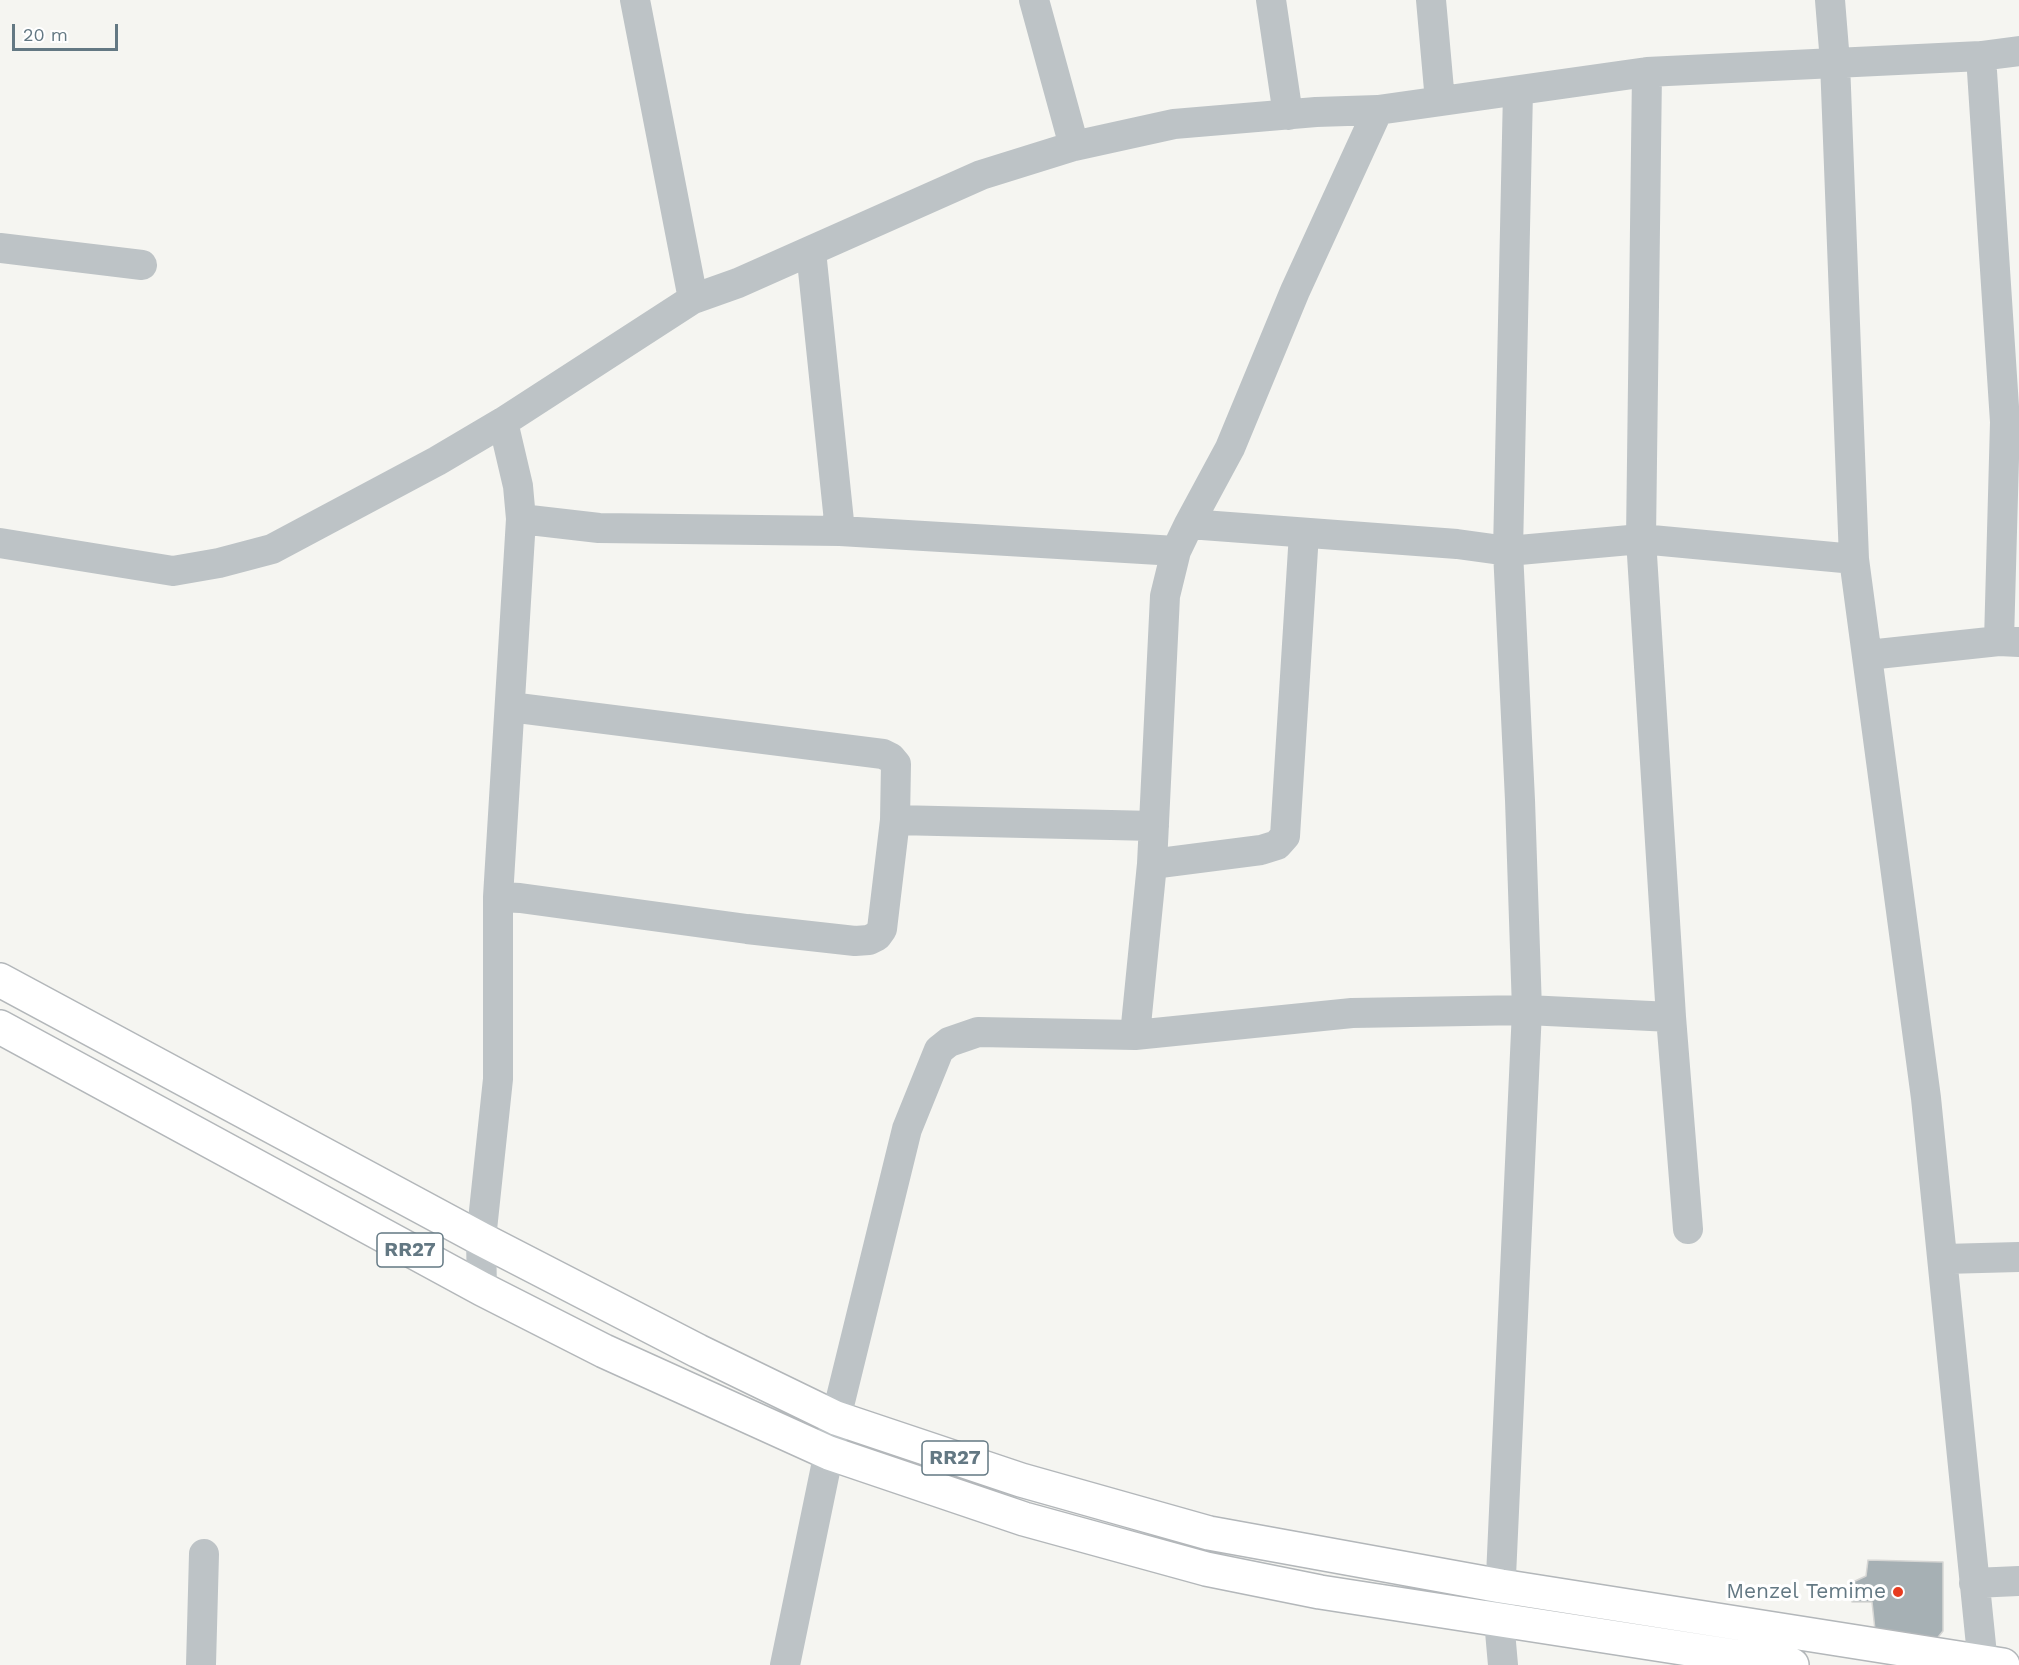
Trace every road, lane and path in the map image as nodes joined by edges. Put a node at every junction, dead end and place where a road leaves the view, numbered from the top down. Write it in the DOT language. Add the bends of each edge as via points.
graph roads {
  1 [pos="635,0"];
  2 [pos="1034,0"];
  3 [pos="1271,0"];
  4 [pos="1431,0"];
  5 [pos="1830,0"];
  6 [pos="2019,51"];
  7 [pos="1981,56"];
  8 [pos="1835,62"];
  9 [pos="1647,72"];
  10 [pos="1518,91"];
  11 [pos="1440,101"];
  12 [pos="1378,110"];
  13 [pos="1288,115"];
  14 [pos="1074,146"];
  15 [pos="0,248"];
  16 [pos="811,251"];
  17 [pos="142,265"];
  18 [pos="693,299"];
  19 [pos="2012,422"];
  20 [pos="503,423"];
  21 [pos="521,519"];
  22 [pos="1189,524"];
  23 [pos="840,531"];
  24 [pos="1304,534"];
  25 [pos="1641,539"];
  26 [pos="0,543"];
  27 [pos="1176,551"];
  28 [pos="1508,551"];
  29 [pos="1854,559"];
  30 [pos="2009,641"];
  31 [pos="1868,655"];
  32 [pos="510,707"];
  33 [pos="895,820"];
  34 [pos="1154,826"];
  35 [pos="1152,864"];
  36 [pos="498,897"];
  37 [pos="0,980"];
  38 [pos="1527,1010"];
  39 [pos="1671,1017"];
  40 [pos="0,1027"];
  41 [pos="1135,1035"];
  42 [pos="1688,1228"];
  43 [pos="482,1239"];
  44 [pos="2019,1257"];
  45 [pos="1944,1259"];
  46 [pos="482,1289"];
  47 [pos="836,1418"];
  48 [pos="829,1453"];
  49 [pos="204,1554"];
  50 [pos="2019,1581"];
  51 [pos="1974,1583"];
  52 [pos="1501,1586"];
  53 [pos="1499,1620"];
  54 [pos="1990,1664"];
  55 [pos="201,1665"];
  56 [pos="785,1665"];
  57 [pos="1503,1665"];
  58 [pos="1792,1665"];
  1 -- 18 [label="street"];
  2 -- 14 [label="street"];
  3 -- 13 [label="street"];
  4 -- 11 [label="street"];
  5 -- 8 [label="street"];
  6 -- 7 [label="street"];
  7 -- 8 [label="street"];
  7 -- 19 [label="street"];
  8 -- 9 [label="street"];
  8 -- 29 [label="street"];
  9 -- 10 [label="street"];
  9 -- 25 [label="street"];
  10 -- 11 [label="street"];
  10 -- 28 [label="street"];
  11 -- 12 [label="street"];
  12 -- 13 [label="street"];
  12 -- 22 [label="street" via="1295,291 1230,448"];
  13 -- 14 [label="street" via="1174,124"];
  14 -- 16 [label="street" via="981,175"];
  15 -- 17 [label="street"];
  16 -- 18 [label="street"];
  16 -- 23 [label="street"];
  18 -- 20 [label="street"];
  19 -- 30 [label="street"];
  20 -- 21 [label="street" via="518,486"];
  20 -- 26 [label="street" via="272,549 219,563 173,571"];
  21 -- 23 [label="street" via="599,528"];
  21 -- 32 [label="street"];
  22 -- 24 [label="street"];
  22 -- 27 [label="street"];
  23 -- 27 [label="street"];
  24 -- 28 [label="street"];
  24 -- 35 [label="street" via="1285,836 1277,845 1261,850"];
  25 -- 28 [label="street"];
  25 -- 29 [label="street"];
  25 -- 39 [label="street"];
  27 -- 34 [label="street" via="1165,596"];
  28 -- 38 [label="street"];
  29 -- 31 [label="street"];
  30 -- 31 [label="street"];
  31 -- 45 [label="street"];
  32 -- 33 [label="street" via="883,754 896,764"];
  32 -- 36 [label="street"];
  33 -- 34 [label="street"];
  33 -- 36 [label="street" via="882,929 869,940 747,929"];
  34 -- 35 [label="street"];
  35 -- 41 [label="street"];
  36 -- 43 [label="street" via="498,1079"];
  37 -- 43 [label="highway, RR27"];
  38 -- 39 [label="street"];
  38 -- 41 [label="street" via="1352,1013"];
  38 -- 52 [label="street"];
  39 -- 42 [label="street"];
  40 -- 46 [label="highway, RR27"];
  41 -- 47 [label="street" via="978,1032 949,1042 939,1050 907,1130"];
  43 -- 46 [label="street"];
  43 -- 47 [label="highway, RR27"];
  44 -- 45 [label="street"];
  45 -- 51 [label="street"];
  46 -- 48 [label="highway, RR27" via="604,1351"];
  47 -- 48 [label="street"];
  47 -- 52 [label="highway, RR27" via="1021,1480 1209,1533"];
  48 -- 53 [label="highway, RR27" via="1024,1519 1206,1569 1320,1592"];
  48 -- 56 [label="street"];
  49 -- 55 [label="street"];
  50 -- 51 [label="street"];
  51 -- 54 [label="street"];
  52 -- 53 [label="street"];
  52 -- 54 [label="highway, RR27"];
  53 -- 57 [label="street"];
  53 -- 58 [label="highway, RR27"];
}
